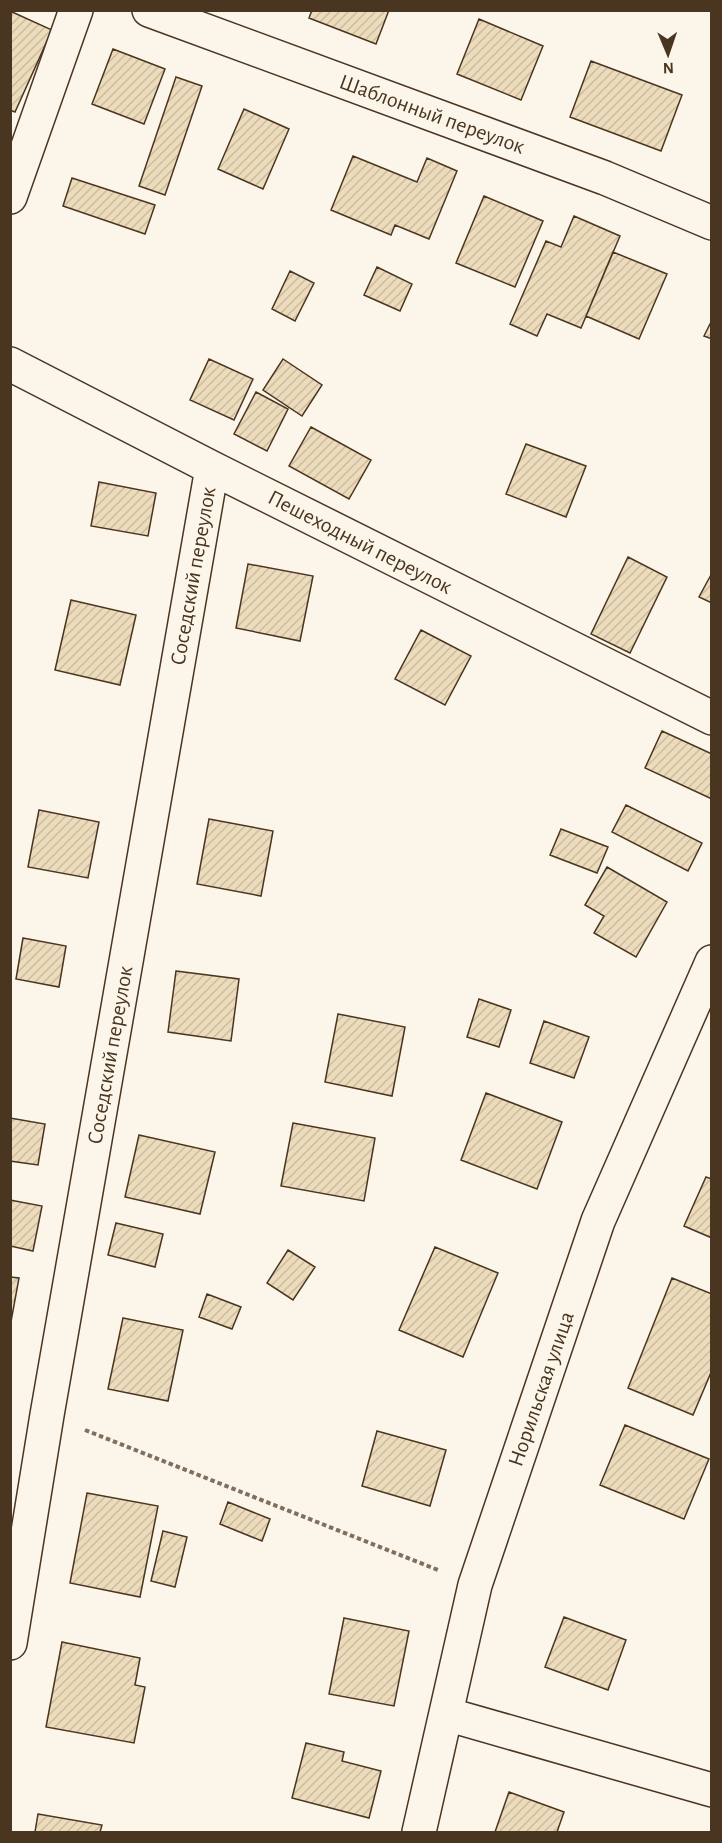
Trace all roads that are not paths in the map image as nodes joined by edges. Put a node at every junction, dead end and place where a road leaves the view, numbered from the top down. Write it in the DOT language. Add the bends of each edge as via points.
graph roads {
  1 [pos="76,10"];
  2 [pos="149,10"];
  3 [pos="10,197"];
  4 [pos="711,223"];
  5 [pos="10,364"];
  6 [pos="212,468"];
  7 [pos="711,718"];
  8 [pos="711,962"];
  9 [pos="10,1642"];
  10 [pos="446,1714"];
  11 [pos="711,1790"];
  12 [pos="418,1833"];
  1 -- 3 [label="street"];
  2 -- 4 [label="street, Шаблонный переулок" via="594,174"];
  5 -- 6 [label="street, Пешеходный переулок"];
  6 -- 7 [label="street, Пешеходный переулок"];
  6 -- 9 [label="street, Соседский переулок"];
  8 -- 10 [label="street, Норильская улица" via="598,1221 475,1585"];
  10 -- 11 [label="street"];
  10 -- 12 [label="street, Норильская улица"];
}
